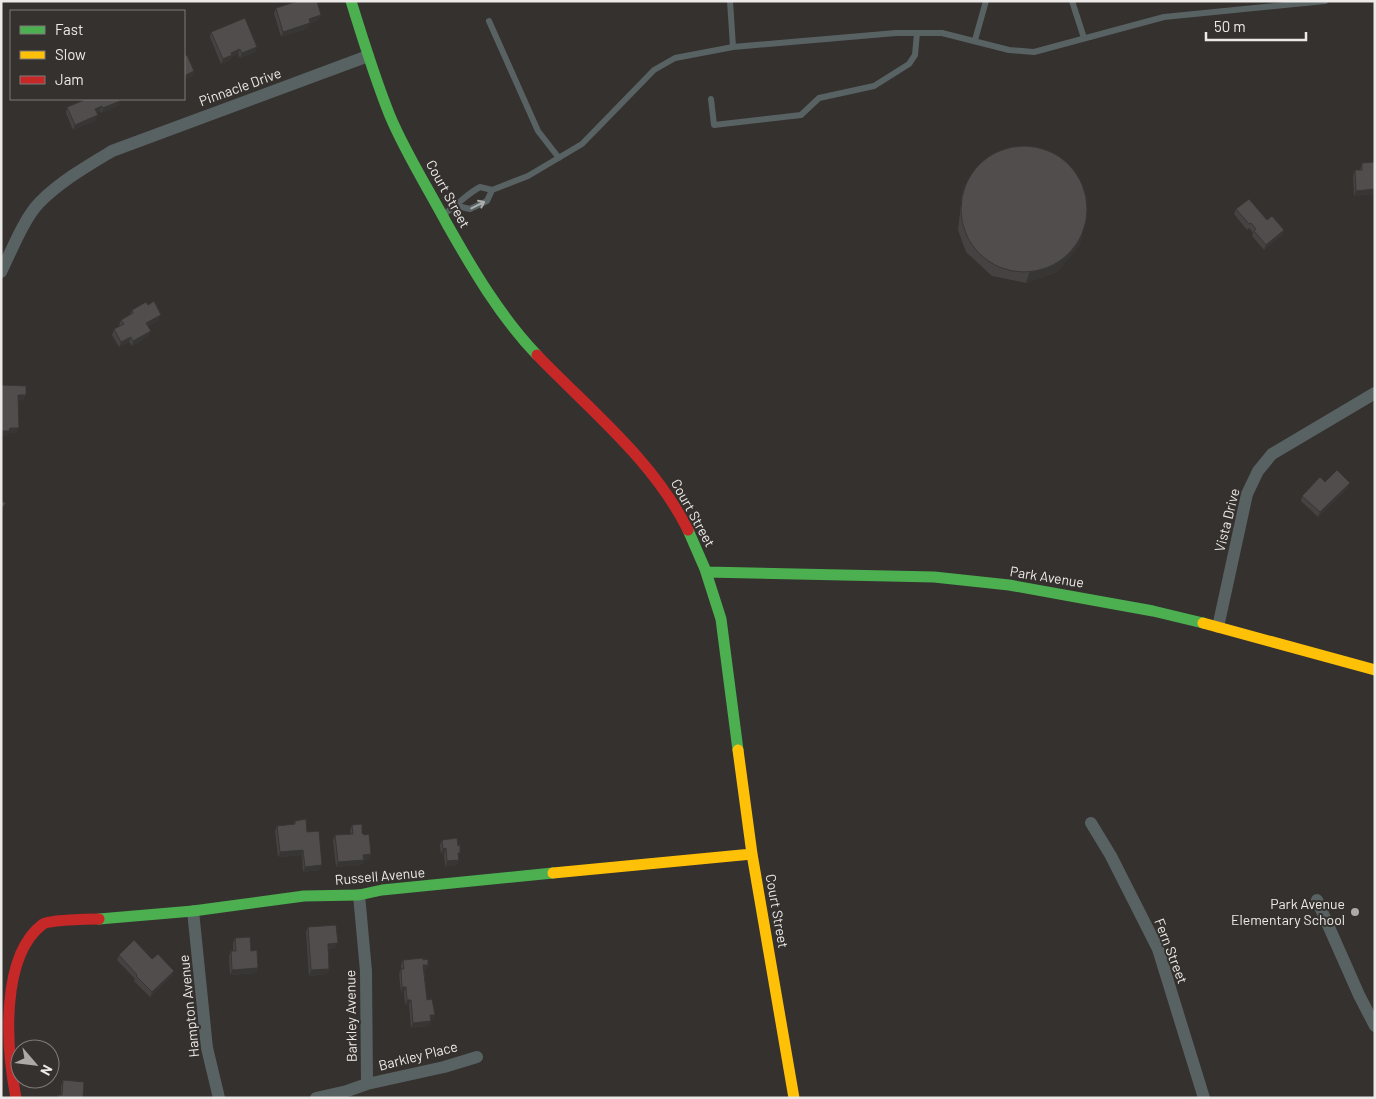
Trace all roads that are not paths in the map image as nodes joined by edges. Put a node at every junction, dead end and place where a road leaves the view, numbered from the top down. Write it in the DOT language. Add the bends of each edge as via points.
graph roads {
  1 [pos="351,1"];
  2 [pos="730,1"];
  3 [pos="986,1"];
  4 [pos="1072,1"];
  5 [pos="1325,1"];
  6 [pos="489,21"];
  7 [pos="916,33"];
  8 [pos="1084,38"];
  9 [pos="975,40"];
  10 [pos="733,47"];
  11 [pos="368,56"];
  12 [pos="711,99"];
  13 [pos="559,158"];
  14 [pos="492,190"];
  15 [pos="458,206"];
  16 [pos="442,215"];
  17 [pos="1,272"];
  18 [pos="1375,393"];
  19 [pos="706,572"];
  20 [pos="1218,627"];
  21 [pos="1375,670"];
  22 [pos="1091,823"];
  23 [pos="752,854"];
  24 [pos="360,895"];
  25 [pos="1317,900"];
  26 [pos="194,911"];
  27 [pos="1375,1026"];
  28 [pos="477,1057"];
  29 [pos="6,1076"];
  30 [pos="367,1084"];
  31 [pos="16,1098"];
  32 [pos="219,1098"];
  33 [pos="316,1098"];
  34 [pos="794,1098"];
  35 [pos="1204,1098"];
  1 -- 11 [label="street, Court Street"];
  2 -- 10 [label="lane"];
  3 -- 9 [label="lane"];
  4 -- 8 [label="lane"];
  5 -- 8 [label="lane" via="1164,17"];
  6 -- 13 [label="lane" via="538,130"];
  7 -- 9 [label="lane" via="942,32"];
  7 -- 10 [label="lane"];
  7 -- 12 [label="lane" via="915,55 909,64 874,86 819,98 801,115 714,125"];
  8 -- 9 [label="lane" via="1034,52 1009,50"];
  10 -- 13 [label="lane" via="675,58 654,70 582,144"];
  11 -- 16 [label="street, Court Street" via="398,134"];
  11 -- 17 [label="street, Pinnacle Drive" via="112,151 74,174 39,203"];
  13 -- 14 [label="lane" via="528,176"];
  14 -- 15 [label="lane" via="480,187 466,194"];
  15 -- 14 [label="lane, one-way" via="470,209 487,201"];
  15 -- 16 [label="lane"];
  16 -- 19 [label="street, Court Street" via="470,266 516,332 664,488 691,536"];
  18 -- 20 [label="street, Vista Drive" via="1272,454 1258,471 1247,494"];
  19 -- 20 [label="street, Park Avenue" via="934,577 1000,584 1078,596"];
  19 -- 23 [label="street, Court Street" via="721,619"];
  20 -- 21 [label="street, Park Avenue"];
  22 -- 35 [label="street, Fern Street" via="1112,856 1158,949"];
  23 -- 24 [label="street, Russell Avenue" via="382,890"];
  23 -- 34 [label="street, Court Street"];
  24 -- 26 [label="street, Russell Avenue" via="304,896"];
  24 -- 30 [label="street, Barkley Avenue" via="366,971"];
  25 -- 27 [label="street"];
  26 -- 29 [label="street, Russell Avenue" via="44,923 27,935 8,968 3,998"];
  26 -- 32 [label="street, Hampton Avenue" via="207,1048"];
  28 -- 30 [label="street, Barkley Place"];
  29 -- 31 [label="street"];
  30 -- 33 [label="street"];
}
